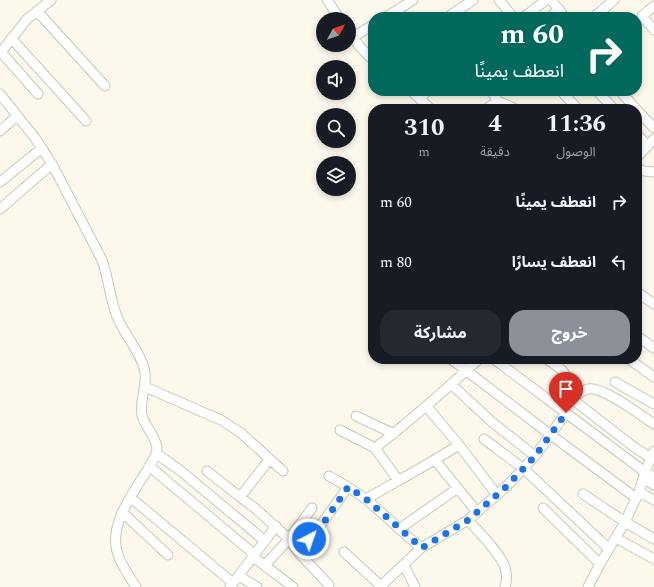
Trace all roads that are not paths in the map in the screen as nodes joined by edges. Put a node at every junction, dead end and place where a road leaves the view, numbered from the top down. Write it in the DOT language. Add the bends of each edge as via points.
graph roads {
  1 [pos="51,0"];
  2 [pos="327,0"];
  3 [pos="413,0"];
  4 [pos="472,0"];
  5 [pos="499,0"];
  6 [pos="546,0"];
  7 [pos="552,0"];
  8 [pos="614,0"];
  9 [pos="654,6"];
  10 [pos="558,9"];
  11 [pos="37,11"];
  12 [pos="335,12"];
  13 [pos="394,12"];
  14 [pos="455,12"];
  15 [pos="509,12"];
  16 [pos="530,12"];
  17 [pos="555,12"];
  18 [pos="561,12"];
  19 [pos="600,12"];
  20 [pos="368,27"];
  21 [pos="654,30"];
  22 [pos="356,33"];
  23 [pos="11,38"];
  24 [pos="356,42"];
  25 [pos="0,52"];
  26 [pos="368,55"];
  27 [pos="105,86"];
  28 [pos="0,94"];
  29 [pos="38,94"];
  30 [pos="417,96"];
  31 [pos="422,96"];
  32 [pos="494,96"];
  33 [pos="566,96"];
  34 [pos="602,96"];
  35 [pos="625,96"];
  36 [pos="419,98"];
  37 [pos="498,101"];
  38 [pos="426,104"];
  39 [pos="494,104"];
  40 [pos="505,104"];
  41 [pos="574,104"];
  42 [pos="610,104"];
  43 [pos="632,104"];
  44 [pos="642,115"];
  45 [pos="17,116"];
  46 [pos="86,121"];
  47 [pos="654,128"];
  48 [pos="0,131"];
  49 [pos="642,137"];
  50 [pos="651,143"];
  51 [pos="42,148"];
  52 [pos="642,152"];
  53 [pos="52,164"];
  54 [pos="642,170"];
  55 [pos="654,172"];
  56 [pos="0,182"];
  57 [pos="0,209"];
  58 [pos="642,296"];
  59 [pos="654,304"];
  60 [pos="642,340"];
  61 [pos="654,348"];
  62 [pos="457,364"];
  63 [pos="474,364"];
  64 [pos="501,364"];
  65 [pos="554,364"];
  66 [pos="636,364"];
  67 [pos="466,371"];
  68 [pos="654,378"];
  69 [pos="615,382"];
  70 [pos="451,384"];
  71 [pos="145,387"];
  72 [pos="572,399"];
  73 [pos="654,404"];
  74 [pos="427,407"];
  75 [pos="566,413"];
  76 [pos="356,416"];
  77 [pos="654,424"];
  78 [pos="340,430"];
  79 [pos="394,434"];
  80 [pos="551,435"];
  81 [pos="484,439"];
  82 [pos="459,445"];
  83 [pos="375,448"];
  84 [pos="156,453"];
  85 [pos="653,453"];
  86 [pos="535,456"];
  87 [pos="269,460"];
  88 [pos="435,460"];
  89 [pos="149,466"];
  90 [pos="524,469"];
  91 [pos="207,471"];
  92 [pos="283,471"];
  93 [pos="644,475"];
  94 [pos="329,476"];
  95 [pos="654,477"];
  96 [pos="398,480"];
  97 [pos="654,485"];
  98 [pos="348,487"];
  99 [pos="458,488"];
  100 [pos="583,494"];
  101 [pos="497,495"];
  102 [pos="637,495"];
  103 [pos="130,497"];
  104 [pos="240,497"];
  105 [pos="366,499"];
  106 [pos="654,500"];
  107 [pos="312,508"];
  108 [pos="544,508"];
  109 [pos="122,512"];
  110 [pos="477,512"];
  111 [pos="468,520"];
  112 [pos="625,522"];
  113 [pos="276,526"];
  114 [pos="399,529"];
  115 [pos="616,538"];
  116 [pos="288,539"];
  117 [pos="309,539"];
  118 [pos="654,539"];
  119 [pos="265,540"];
  120 [pos="422,548"];
  121 [pos="609,549"];
  122 [pos="344,552"];
  123 [pos="168,555"];
  124 [pos="253,555"];
  125 [pos="654,559"];
  126 [pos="600,564"];
  127 [pos="265,565"];
  128 [pos="404,565"];
  129 [pos="239,576"];
  130 [pos="231,585"];
  131 [pos="329,585"];
  132 [pos="136,587"];
  133 [pos="258,587"];
  134 [pos="293,587"];
  135 [pos="381,587"];
  136 [pos="415,587"];
  137 [pos="505,587"];
  138 [pos="588,587"];
  1 -- 11 [label="street"];
  2 -- 12 [label="street"];
  3 -- 13 [label="street"];
  4 -- 14 [label="street"];
  5 -- 15 [label="street"];
  6 -- 16 [label="street"];
  7 -- 10 [label="street"];
  8 -- 19 [label="street"];
  9 -- 21 [label="street" via="642,16"];
  10 -- 17 [label="street"];
  10 -- 18 [label="street"];
  11 -- 23 [label="street"];
  11 -- 27 [label="street"];
  20 -- 22 [label="street"];
  23 -- 25 [label="street"];
  23 -- 46 [label="street"];
  24 -- 26 [label="street"];
  25 -- 29 [label="street"];
  28 -- 45 [label="street"];
  30 -- 36 [label="street"];
  31 -- 36 [label="street"];
  32 -- 37 [label="street"];
  33 -- 41 [label="street"];
  34 -- 42 [label="street"];
  35 -- 43 [label="street"];
  36 -- 38 [label="street"];
  37 -- 39 [label="street"];
  37 -- 40 [label="street"];
  44 -- 47 [label="street"];
  45 -- 48 [label="street"];
  45 -- 51 [label="street"];
  49 -- 50 [label="street"];
  50 -- 52 [label="street"];
  51 -- 53 [label="street"];
  51 -- 56 [label="street"];
  53 -- 57 [label="street"];
  53 -- 71 [label="street" via="102,260 118,319 144,367"];
  54 -- 55 [label="street"];
  58 -- 59 [label="street"];
  60 -- 61 [label="street"];
  62 -- 67 [label="street"];
  63 -- 67 [label="street"];
  64 -- 75 [label="street"];
  65 -- 72 [label="street" via="564,373 568,394"];
  66 -- 68 [label="street"];
  67 -- 70 [label="street"];
  67 -- 80 [label="street"];
  69 -- 73 [label="street"];
  70 -- 74 [label="street"];
  70 -- 86 [label="street" via="492,422"];
  71 -- 84 [label="street" via="142,416 154,439"];
  71 -- 87 [label="street" via="221,420 241,433"];
  72 -- 77 [label="street" via="586,389 595,389 611,396"];
  72 -- 85 [label="street" via="634,447"];
  74 -- 79 [label="street"];
  74 -- 82 [label="street"];
  75 -- 80 [label="street"];
  75 -- 93 [label="street"];
  76 -- 79 [label="street"];
  78 -- 83 [label="street"];
  79 -- 83 [label="street"];
  80 -- 86 [label="street"];
  80 -- 102 [label="street"];
  81 -- 90 [label="street"];
  82 -- 88 [label="street"];
  82 -- 101 [label="street"];
  83 -- 96 [label="street"];
  84 -- 89 [label="street"];
  84 -- 119 [label="street"];
  85 -- 93 [label="street"];
  86 -- 90 [label="street"];
  87 -- 92 [label="street"];
  87 -- 104 [label="street"];
  88 -- 96 [label="street"];
  88 -- 99 [label="street"];
  89 -- 103 [label="street"];
  89 -- 124 [label="street"];
  90 -- 101 [label="street"];
  90 -- 121 [label="street"];
  91 -- 104 [label="street"];
  93 -- 95 [label="street"];
  93 -- 97 [label="street"];
  93 -- 102 [label="street"];
  94 -- 98 [label="street"];
  96 -- 105 [label="street"];
  98 -- 105 [label="street"];
  98 -- 117 [label="street"];
  99 -- 110 [label="street"];
  99 -- 114 [label="street"];
  100 -- 112 [label="street"];
  101 -- 110 [label="street"];
  102 -- 106 [label="street"];
  102 -- 112 [label="street"];
  103 -- 109 [label="street"];
  103 -- 130 [label="street"];
  104 -- 113 [label="street"];
  105 -- 114 [label="street"];
  107 -- 116 [label="street"];
  108 -- 126 [label="street"];
  109 -- 123 [label="street"];
  109 -- 132 [label="street" via="116,533 116,545 118,555"];
  110 -- 111 [label="street"];
  111 -- 120 [label="street"];
  111 -- 137 [label="street" via="505,567"];
  112 -- 115 [label="street"];
  112 -- 118 [label="street"];
  113 -- 116 [label="street"];
  113 -- 119 [label="street"];
  114 -- 120 [label="street"];
  115 -- 121 [label="street"];
  115 -- 125 [label="street"];
  116 -- 127 [label="street"];
  116 -- 131 [label="street"];
  119 -- 124 [label="street"];
  120 -- 128 [label="street"];
  121 -- 126 [label="street"];
  122 -- 135 [label="street"];
  124 -- 127 [label="street"];
  124 -- 129 [label="street"];
  126 -- 138 [label="street"];
  127 -- 134 [label="street"];
  128 -- 135 [label="street"];
  128 -- 136 [label="street"];
  129 -- 130 [label="street"];
  129 -- 133 [label="street"];
}
